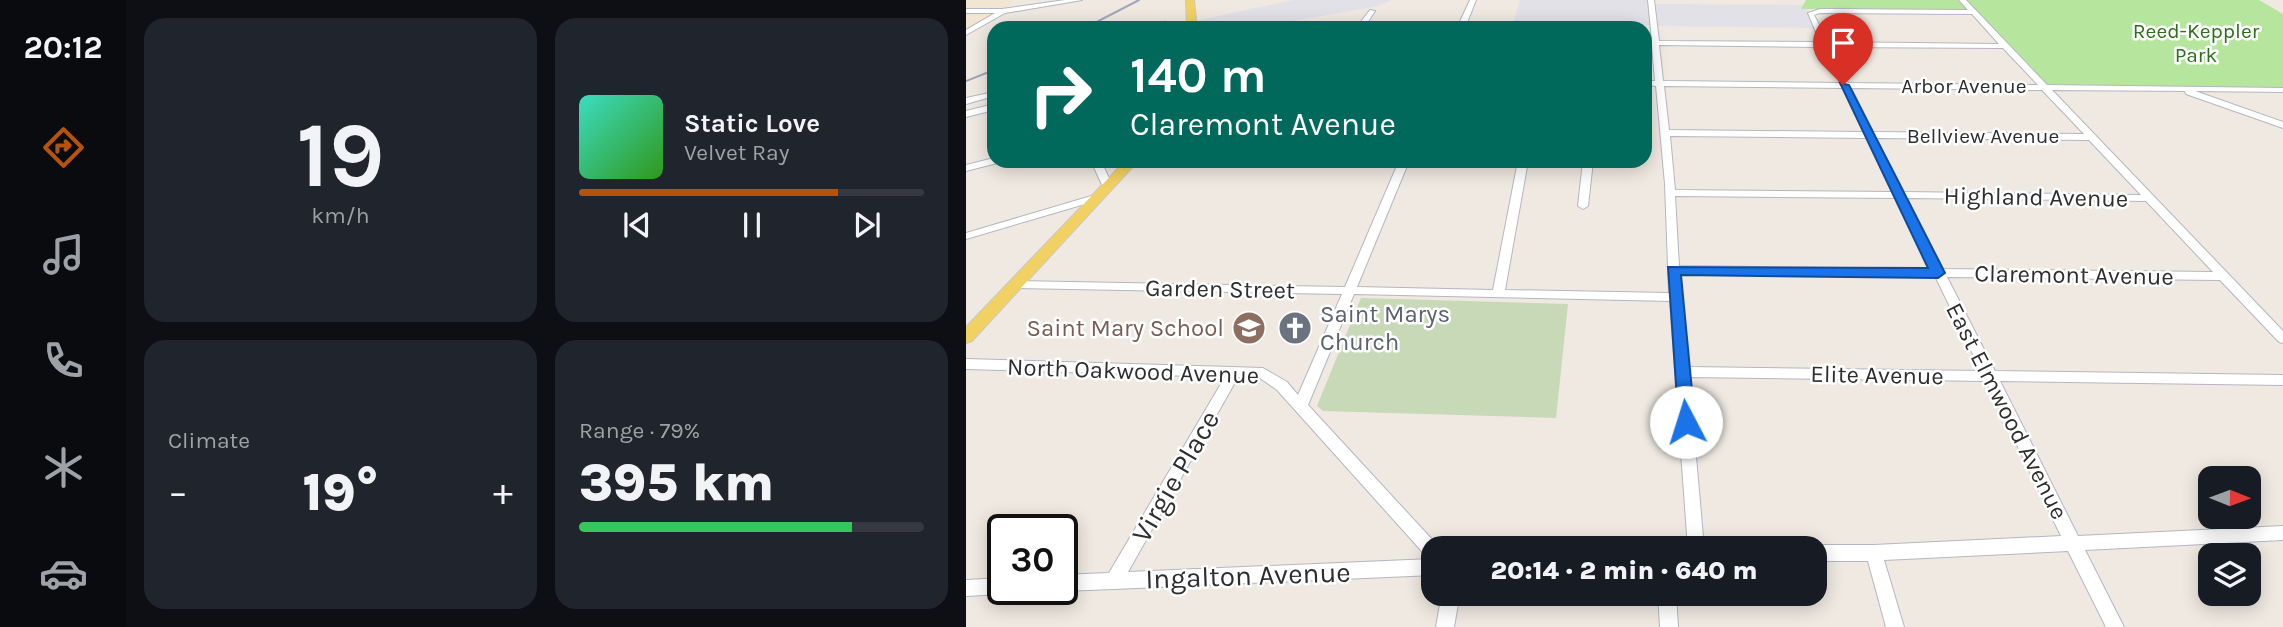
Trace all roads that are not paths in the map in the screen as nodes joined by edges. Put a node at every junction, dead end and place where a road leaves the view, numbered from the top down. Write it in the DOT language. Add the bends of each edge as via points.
graph roads {
  1 [pos="1079,0"];
  2 [pos="1190,0"];
  3 [pos="1473,0"];
  4 [pos="1651,0"];
  5 [pos="1962,0"];
  6 [pos="1047,2"];
  7 [pos="966,11"];
  8 [pos="1002,11"];
  9 [pos="1373,11"];
  10 [pos="1973,12"];
  11 [pos="1192,21"];
  12 [pos="1365,21"];
  13 [pos="1464,21"];
  14 [pos="1651,21"];
  15 [pos="966,33"];
  16 [pos="1652,43"];
  17 [pos="1824,45"];
  18 [pos="2006,46"];
  19 [pos="1652,47"];
  20 [pos="1652,83"];
  21 [pos="1661,83"];
  22 [pos="1843,85"];
  23 [pos="2044,87"];
  24 [pos="2183,89"];
  25 [pos="2283,90"];
  26 [pos="987,96"];
  27 [pos="966,101"];
  28 [pos="987,109"];
  29 [pos="966,114"];
  30 [pos="2283,125"];
  31 [pos="1665,133"];
  32 [pos="1868,135"];
  33 [pos="2091,137"];
  34 [pos="987,163"];
  35 [pos="1098,168"];
  36 [pos="1125,168"];
  37 [pos="1401,168"];
  38 [pos="1522,168"];
  39 [pos="1587,168"];
  40 [pos="966,169"];
  41 [pos="1103,192"];
  42 [pos="1671,193"];
  43 [pos="1899,196"];
  44 [pos="2149,198"];
  45 [pos="1583,206"];
  46 [pos="966,236"];
  47 [pos="1673,270"];
  48 [pos="1938,273"];
  49 [pos="2223,276"];
  50 [pos="1016,284"];
  51 [pos="1350,292"];
  52 [pos="1498,293"];
  53 [pos="1675,297"];
  54 [pos="966,337"];
  55 [pos="2283,339"];
  56 [pos="966,365"];
  57 [pos="1235,371"];
  58 [pos="1681,372"];
  59 [pos="1989,376"];
  60 [pos="2283,380"];
  61 [pos="1300,407"];
  62 [pos="2283,533"];
  63 [pos="1695,536"];
  64 [pos="1421,539"];
  65 [pos="2073,543"];
  66 [pos="1827,552"];
  67 [pos="1874,553"];
  68 [pos="1421,568"];
  69 [pos="1114,581"];
  70 [pos="1078,582"];
  71 [pos="987,587"];
  72 [pos="966,588"];
  73 [pos="1449,606"];
  74 [pos="1668,606"];
  75 [pos="1445,627"];
  76 [pos="1669,627"];
  77 [pos="1895,627"];
  78 [pos="2115,627"];
  1 -- 6 [label="street"];
  2 -- 11 [label="main road"];
  3 -- 13 [label="street"];
  4 -- 14 [label="street"];
  5 -- 10 [label="street"];
  6 -- 8 [label="street"];
  7 -- 8 [label="street"];
  8 -- 15 [label="street"];
  9 -- 12 [label="street"];
  10 -- 17 [label="street, East Elmwood Avenue" via="1813,12 1810,15"];
  10 -- 18 [label="street"];
  16 -- 17 [label="street"];
  17 -- 18 [label="street"];
  17 -- 22 [label="street, East Elmwood Avenue"];
  18 -- 23 [label="street"];
  19 -- 21 [label="street"];
  20 -- 21 [label="street, Arbor Avenue"];
  21 -- 22 [label="street, Arbor Avenue"];
  21 -- 31 [label="street"];
  22 -- 23 [label="street, Arbor Avenue"];
  22 -- 32 [label="street, East Elmwood Avenue"];
  23 -- 24 [label="street, Arbor Avenue"];
  23 -- 33 [label="street"];
  24 -- 25 [label="street, Arbor Avenue"];
  24 -- 30 [label="street"];
  26 -- 27 [label="street"];
  28 -- 29 [label="street"];
  31 -- 32 [label="street, Bellview Avenue"];
  31 -- 42 [label="street"];
  32 -- 33 [label="street, Bellview Avenue"];
  32 -- 43 [label="street, East Elmwood Avenue"];
  33 -- 44 [label="street"];
  34 -- 40 [label="street"];
  35 -- 41 [label="street"];
  36 -- 41 [label="main road"];
  37 -- 51 [label="street"];
  38 -- 52 [label="street"];
  39 -- 45 [label="street"];
  41 -- 46 [label="street"];
  41 -- 50 [label="main road"];
  42 -- 43 [label="street, Highland Avenue"];
  42 -- 47 [label="street"];
  43 -- 44 [label="street, Highland Avenue"];
  43 -- 48 [label="street, East Elmwood Avenue"];
  44 -- 49 [label="street"];
  47 -- 48 [label="street, Claremont Avenue"];
  47 -- 53 [label="street"];
  48 -- 49 [label="street, Claremont Avenue"];
  48 -- 59 [label="street, East Elmwood Avenue"];
  49 -- 55 [label="street"];
  50 -- 51 [label="street, Garden Street"];
  50 -- 54 [label="main road"];
  51 -- 52 [label="street, Garden Street"];
  51 -- 61 [label="street"];
  52 -- 53 [label="street, Garden Street"];
  53 -- 58 [label="street"];
  56 -- 57 [label="street, North Oakwood Avenue"];
  57 -- 61 [label="street, North Oakwood Avenue" via="1263,373"];
  57 -- 69 [label="street, Virgie Place"];
  58 -- 59 [label="street, Elite Avenue"];
  58 -- 63 [label="street"];
  59 -- 60 [label="street, Elite Avenue"];
  59 -- 65 [label="street, East Elmwood Avenue"];
  61 -- 64 [label="street, North Oakwood Avenue"];
  62 -- 65 [label="street"];
  65 -- 67 [label="street"];
  65 -- 78 [label="street, East Elmwood Avenue"];
  66 -- 67 [label="street"];
  67 -- 77 [label="street"];
  68 -- 69 [label="street, Ingalton Avenue"];
  69 -- 70 [label="street, Ingalton Avenue"];
  71 -- 72 [label="street"];
  73 -- 75 [label="street"];
  74 -- 76 [label="street"];
}
